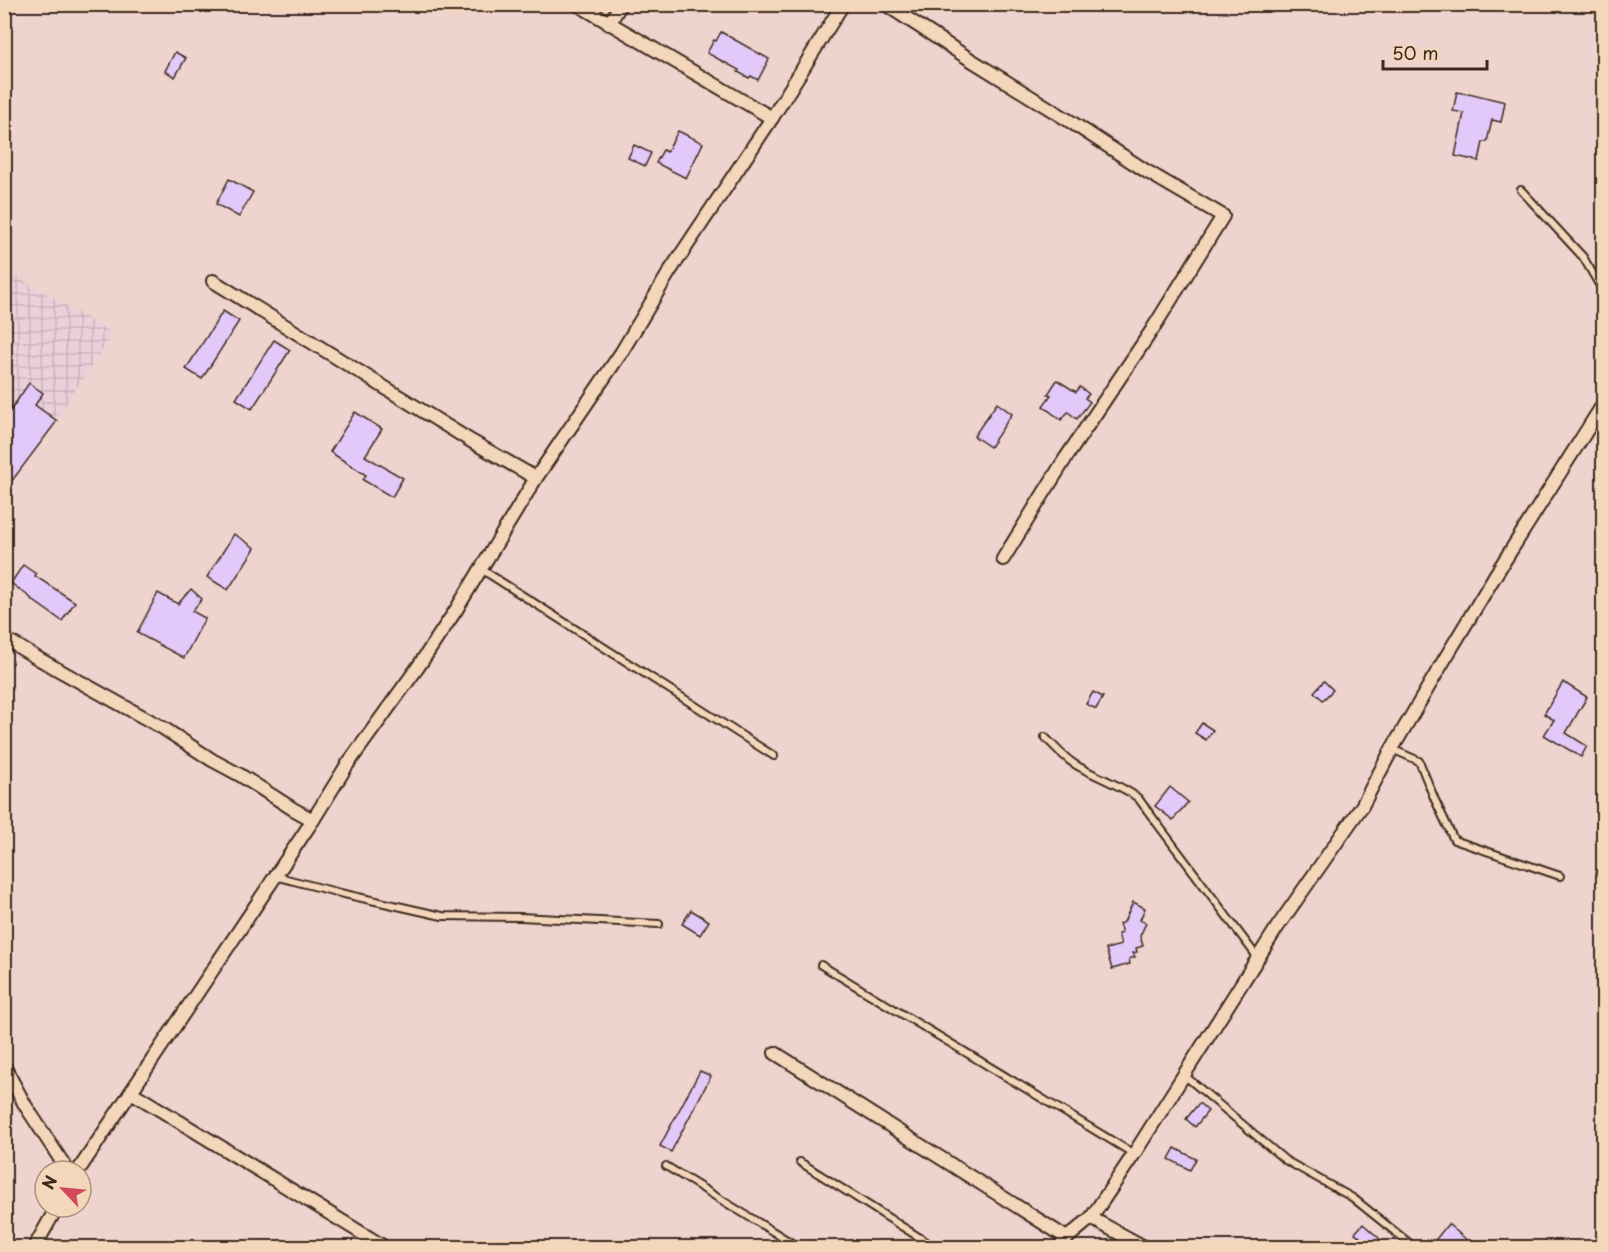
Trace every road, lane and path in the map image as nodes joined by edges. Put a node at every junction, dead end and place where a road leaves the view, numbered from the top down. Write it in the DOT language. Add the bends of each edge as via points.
graph roads {
  1 [pos="577,4"];
  2 [pos="621,4"];
  3 [pos="843,4"];
  4 [pos="885,4"];
  5 [pos="609,24"];
  6 [pos="771,118"];
  7 [pos="1521,190"];
  8 [pos="213,281"];
  9 [pos="1604,293"];
  10 [pos="1604,403"];
  11 [pos="536,478"];
  12 [pos="1003,559"];
  13 [pos="480,569"];
  14 [pos="4,638"];
  15 [pos="1045,737"];
  16 [pos="1392,749"];
  17 [pos="774,756"];
  18 [pos="313,820"];
  19 [pos="275,876"];
  20 [pos="1560,876"];
  21 [pos="659,924"];
  22 [pos="1258,959"];
  23 [pos="821,965"];
  24 [pos="775,1053"];
  25 [pos="4,1066"];
  26 [pos="1184,1074"];
  27 [pos="131,1092"];
  28 [pos="1134,1154"];
  29 [pos="60,1159"];
  30 [pos="86,1159"];
  31 [pos="800,1162"];
  32 [pos="666,1166"];
  33 [pos="1091,1218"];
  34 [pos="50,1219"];
  35 [pos="1063,1243"];
  36 [pos="1414,1247"];
  37 [pos="33,1248"];
  38 [pos="386,1248"];
  39 [pos="800,1248"];
  40 [pos="936,1248"];
  41 [pos="1146,1248"];
  1 -- 5 [label="street"];
  2 -- 5 [label="street"];
  3 -- 6 [label="street"];
  4 -- 12 [label="street" via="1223,216"];
  5 -- 6 [label="street"];
  6 -- 11 [label="street" via="670,271 621,354"];
  7 -- 9 [label="lane" via="1583,257"];
  8 -- 11 [label="street"];
  10 -- 16 [label="street"];
  11 -- 13 [label="street"];
  13 -- 17 [label="lane"];
  13 -- 18 [label="street"];
  14 -- 18 [label="street" via="163,728"];
  15 -- 22 [label="lane" via="1075,765 1138,798"];
  16 -- 20 [label="lane" via="1419,761 1454,840"];
  16 -- 22 [label="street" via="1362,806"];
  18 -- 19 [label="street"];
  19 -- 21 [label="lane" via="442,916"];
  19 -- 27 [label="street"];
  22 -- 26 [label="street"];
  23 -- 28 [label="lane"];
  24 -- 35 [label="street"];
  25 -- 29 [label="street"];
  26 -- 28 [label="street"];
  26 -- 36 [label="lane" via="1285,1160 1353,1198"];
  27 -- 30 [label="street"];
  27 -- 38 [label="street"];
  28 -- 33 [label="street"];
  31 -- 40 [label="lane"];
  32 -- 39 [label="lane"];
  33 -- 35 [label="street"];
  33 -- 41 [label="street"];
  34 -- 37 [label="street"];
}
